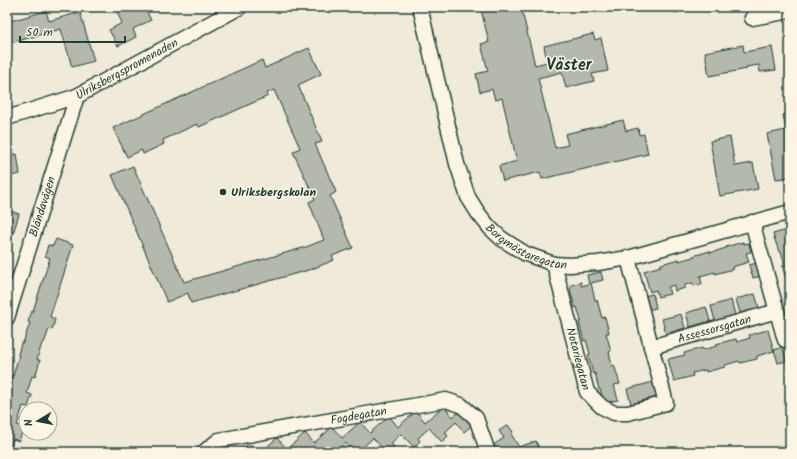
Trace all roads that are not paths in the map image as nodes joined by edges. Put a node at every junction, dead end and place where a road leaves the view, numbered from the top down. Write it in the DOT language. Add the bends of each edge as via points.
graph roads {
  1 [pos="240,7"];
  2 [pos="420,7"];
  3 [pos="790,10"];
  4 [pos="752,18"];
  5 [pos="77,96"];
  6 [pos="7,118"];
  7 [pos="790,212"];
  8 [pos="752,222"];
  9 [pos="628,258"];
  10 [pos="554,264"];
  11 [pos="777,311"];
  12 [pos="7,318"];
  13 [pos="785,340"];
  14 [pos="651,347"];
  15 [pos="204,452"];
  16 [pos="488,452"];
  1 -- 5 [label="street, Ulriksbergspromenaden"];
  2 -- 10 [label="street, Borgmästaregatan" via="457,164 468,197 490,228 502,239 526,254"];
  3 -- 4 [label="street"];
  5 -- 6 [label="street, Ulriksbergspromenaden"];
  5 -- 12 [label="street, Bländavägen"];
  7 -- 8 [label="street, Borgmästaregatan"];
  8 -- 9 [label="street, Borgmästaregatan"];
  8 -- 11 [label="street"];
  9 -- 10 [label="street, Borgmästaregatan" via="570,265"];
  9 -- 14 [label="street"];
  10 -- 14 [label="street, Notariegatan" via="587,392 602,408 614,413 628,413 666,403"];
  11 -- 13 [label="street"];
  11 -- 14 [label="street, Assessorsgatan"];
  15 -- 16 [label="street, Fogdegatan" via="219,440 446,400 461,404 476,418"];
}
